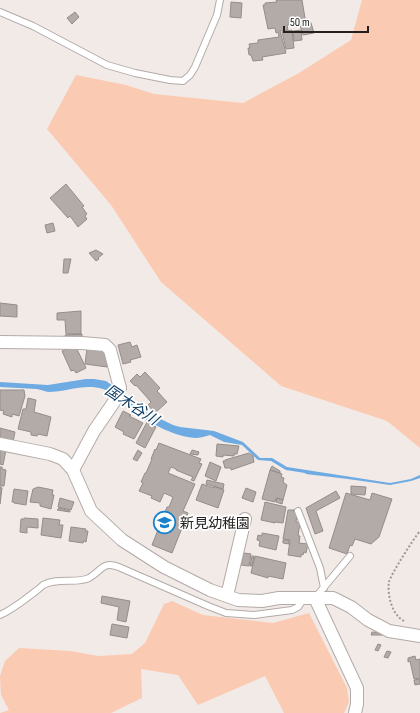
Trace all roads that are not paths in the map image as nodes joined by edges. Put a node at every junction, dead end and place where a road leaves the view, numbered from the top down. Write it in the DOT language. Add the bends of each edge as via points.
graph roads {
  1 [pos="220,0"];
  2 [pos="0,12"];
  3 [pos="0,342"];
  4 [pos="0,444"];
  5 [pos="73,470"];
  6 [pos="298,510"];
  7 [pos="245,519"];
  8 [pos="350,556"];
  9 [pos="324,588"];
  10 [pos="227,596"];
  11 [pos="309,598"];
  12 [pos="0,615"];
  13 [pos="420,636"];
  14 [pos="355,713"];
  1 -- 2 [label="lane" via="217,14 195,67 190,76 183,81 135,73 107,65 33,26"];
  3 -- 5 [label="street" via="82,343 105,345 110,350 118,394"];
  4 -- 5 [label="street" via="50,454 63,459"];
  5 -- 10 [label="street" via="91,511 122,540 164,567"];
  6 -- 9 [label="lane" via="320,568"];
  7 -- 10 [label="street"];
  8 -- 9 [label="lane"];
  9 -- 11 [label="lane"];
  10 -- 11 [label="street" via="238,600 262,602 279,598"];
  11 -- 12 [label="lane" via="298,607 286,611 254,615 226,613 108,564 88,578 44,585"];
  11 -- 13 [label="street" via="333,598 351,606 368,620 389,631"];
  11 -- 14 [label="street" via="357,688"];
}
